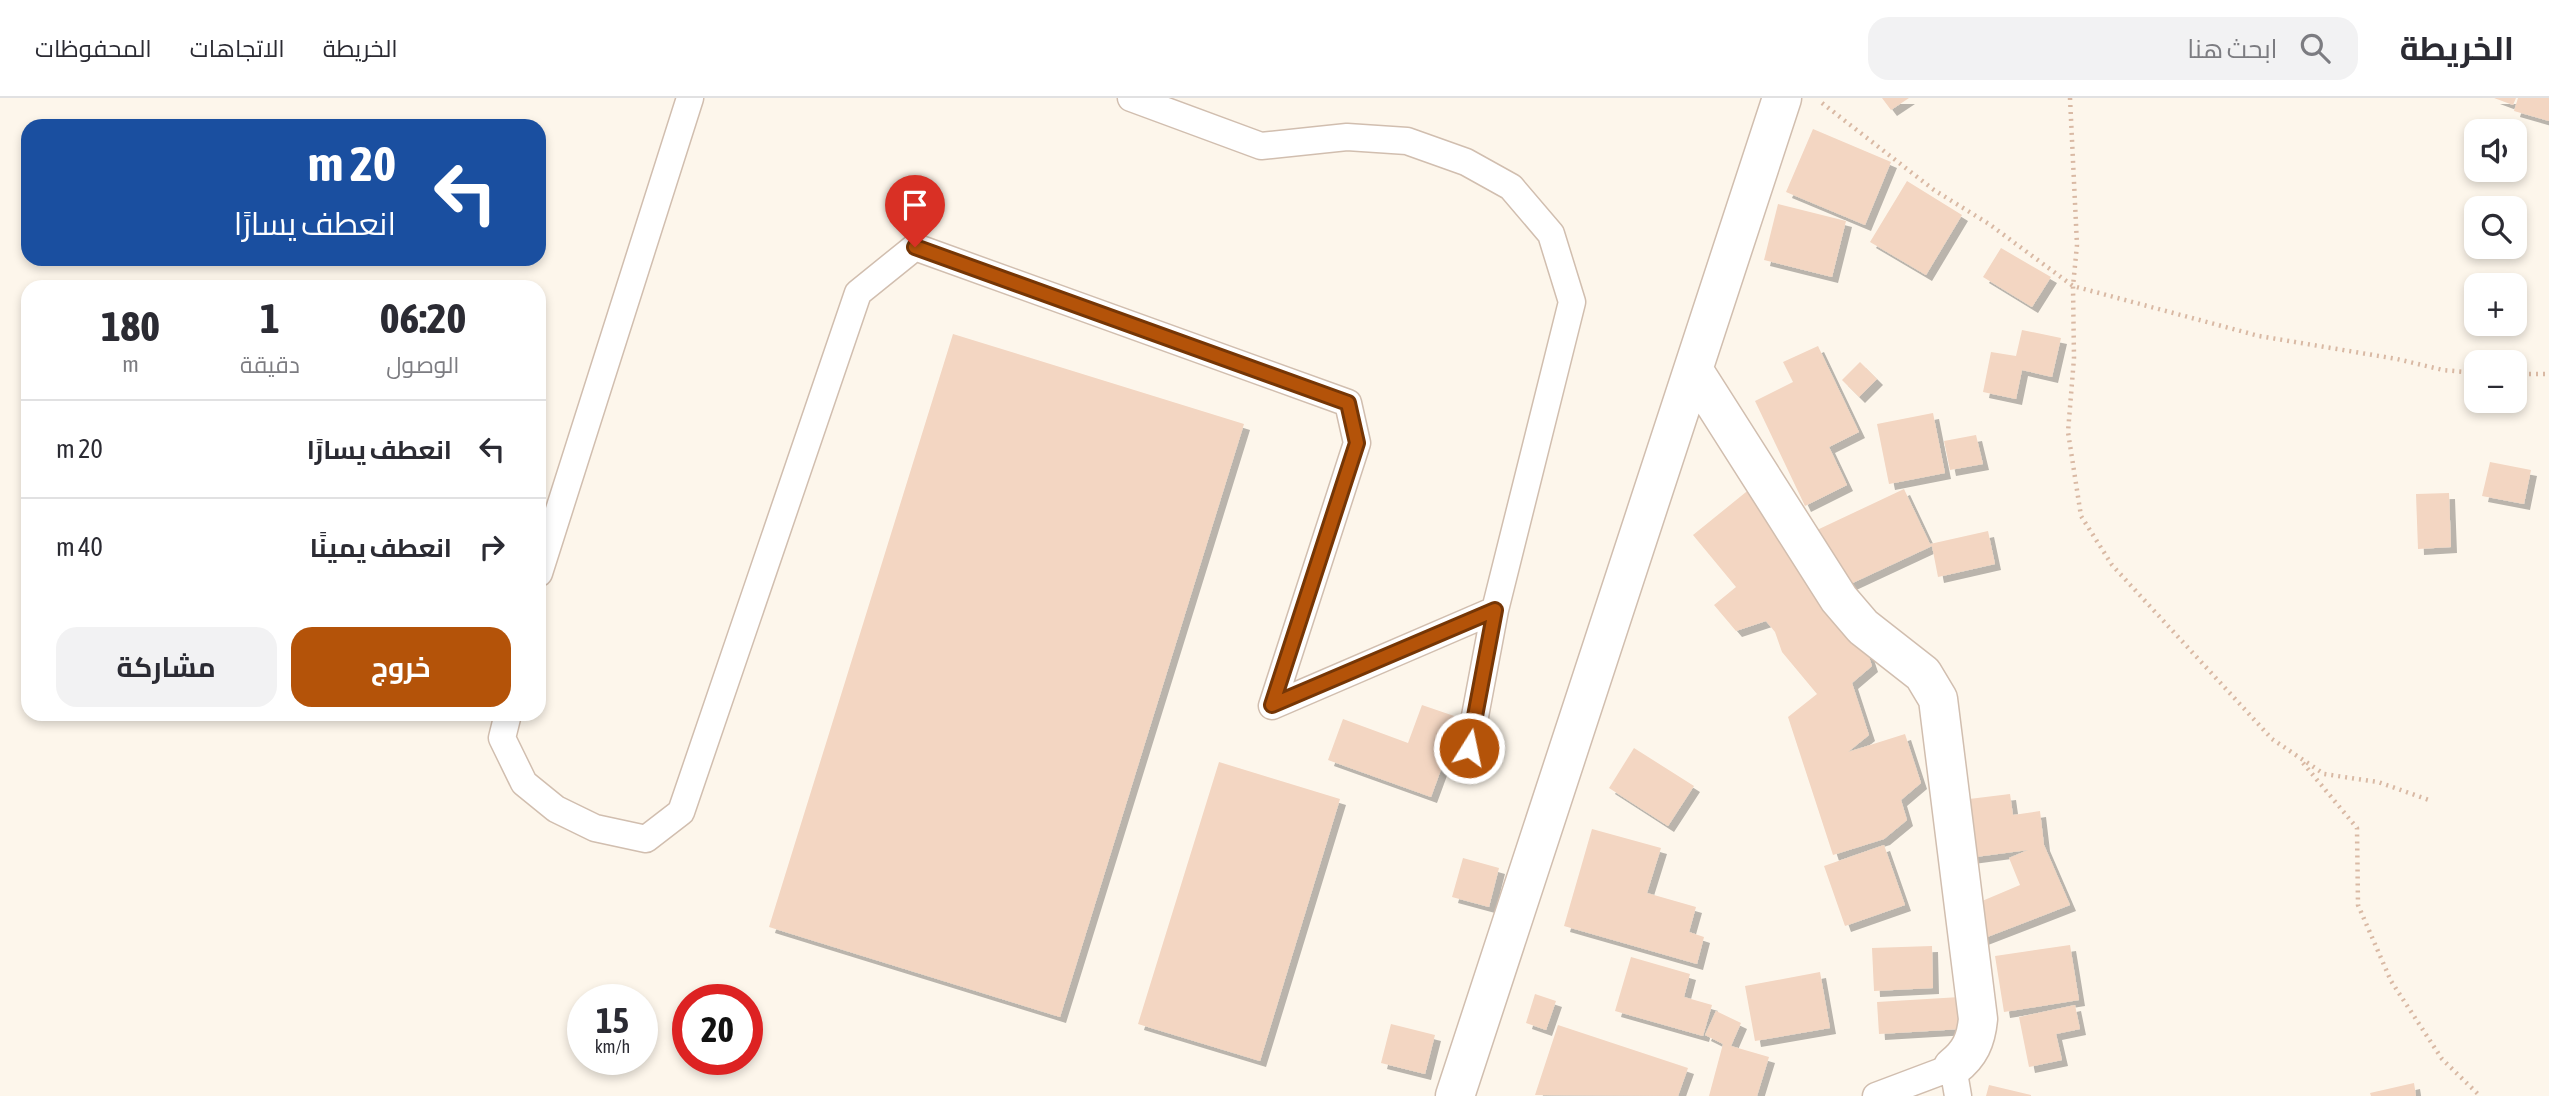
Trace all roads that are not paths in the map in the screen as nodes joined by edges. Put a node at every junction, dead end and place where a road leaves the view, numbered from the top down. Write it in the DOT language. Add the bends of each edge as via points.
graph roads {
  1 [pos="691,98"];
  2 [pos="1131,98"];
  3 [pos="1801,100"];
  4 [pos="1197,109"];
  5 [pos="1694,371"];
  6 [pos="546,551"];
  7 [pos="1495,610"];
  8 [pos="506,721"];
  9 [pos="1469,748"];
  10 [pos="1469,1049"];
  11 [pos="1955,1081"];
  12 [pos="1455,1096"];
  13 [pos="1484,1096"];
  14 [pos="1876,1096"];
  1 -- 6 [label="lane"];
  2 -- 4 [label="lane"];
  3 -- 5 [label="street"];
  4 -- 7 [label="lane" via="1261,146 1347,137 1407,141 1466,162 1511,187 1550,234 1572,302"];
  5 -- 10 [label="street"];
  5 -- 11 [label="street" via="1839,599 1863,627 1923,674 1938,699 1978,1018 1972,1046"];
  7 -- 8 [label="lane" via="1272,705 1357,443 1348,403 915,247 858,293 681,812 646,839 595,828 556,809 524,783 502,738"];
  7 -- 9 [label="lane"];
  10 -- 12 [label="street"];
  10 -- 13 [label="street"];
  11 -- 14 [label="lane"];
}
